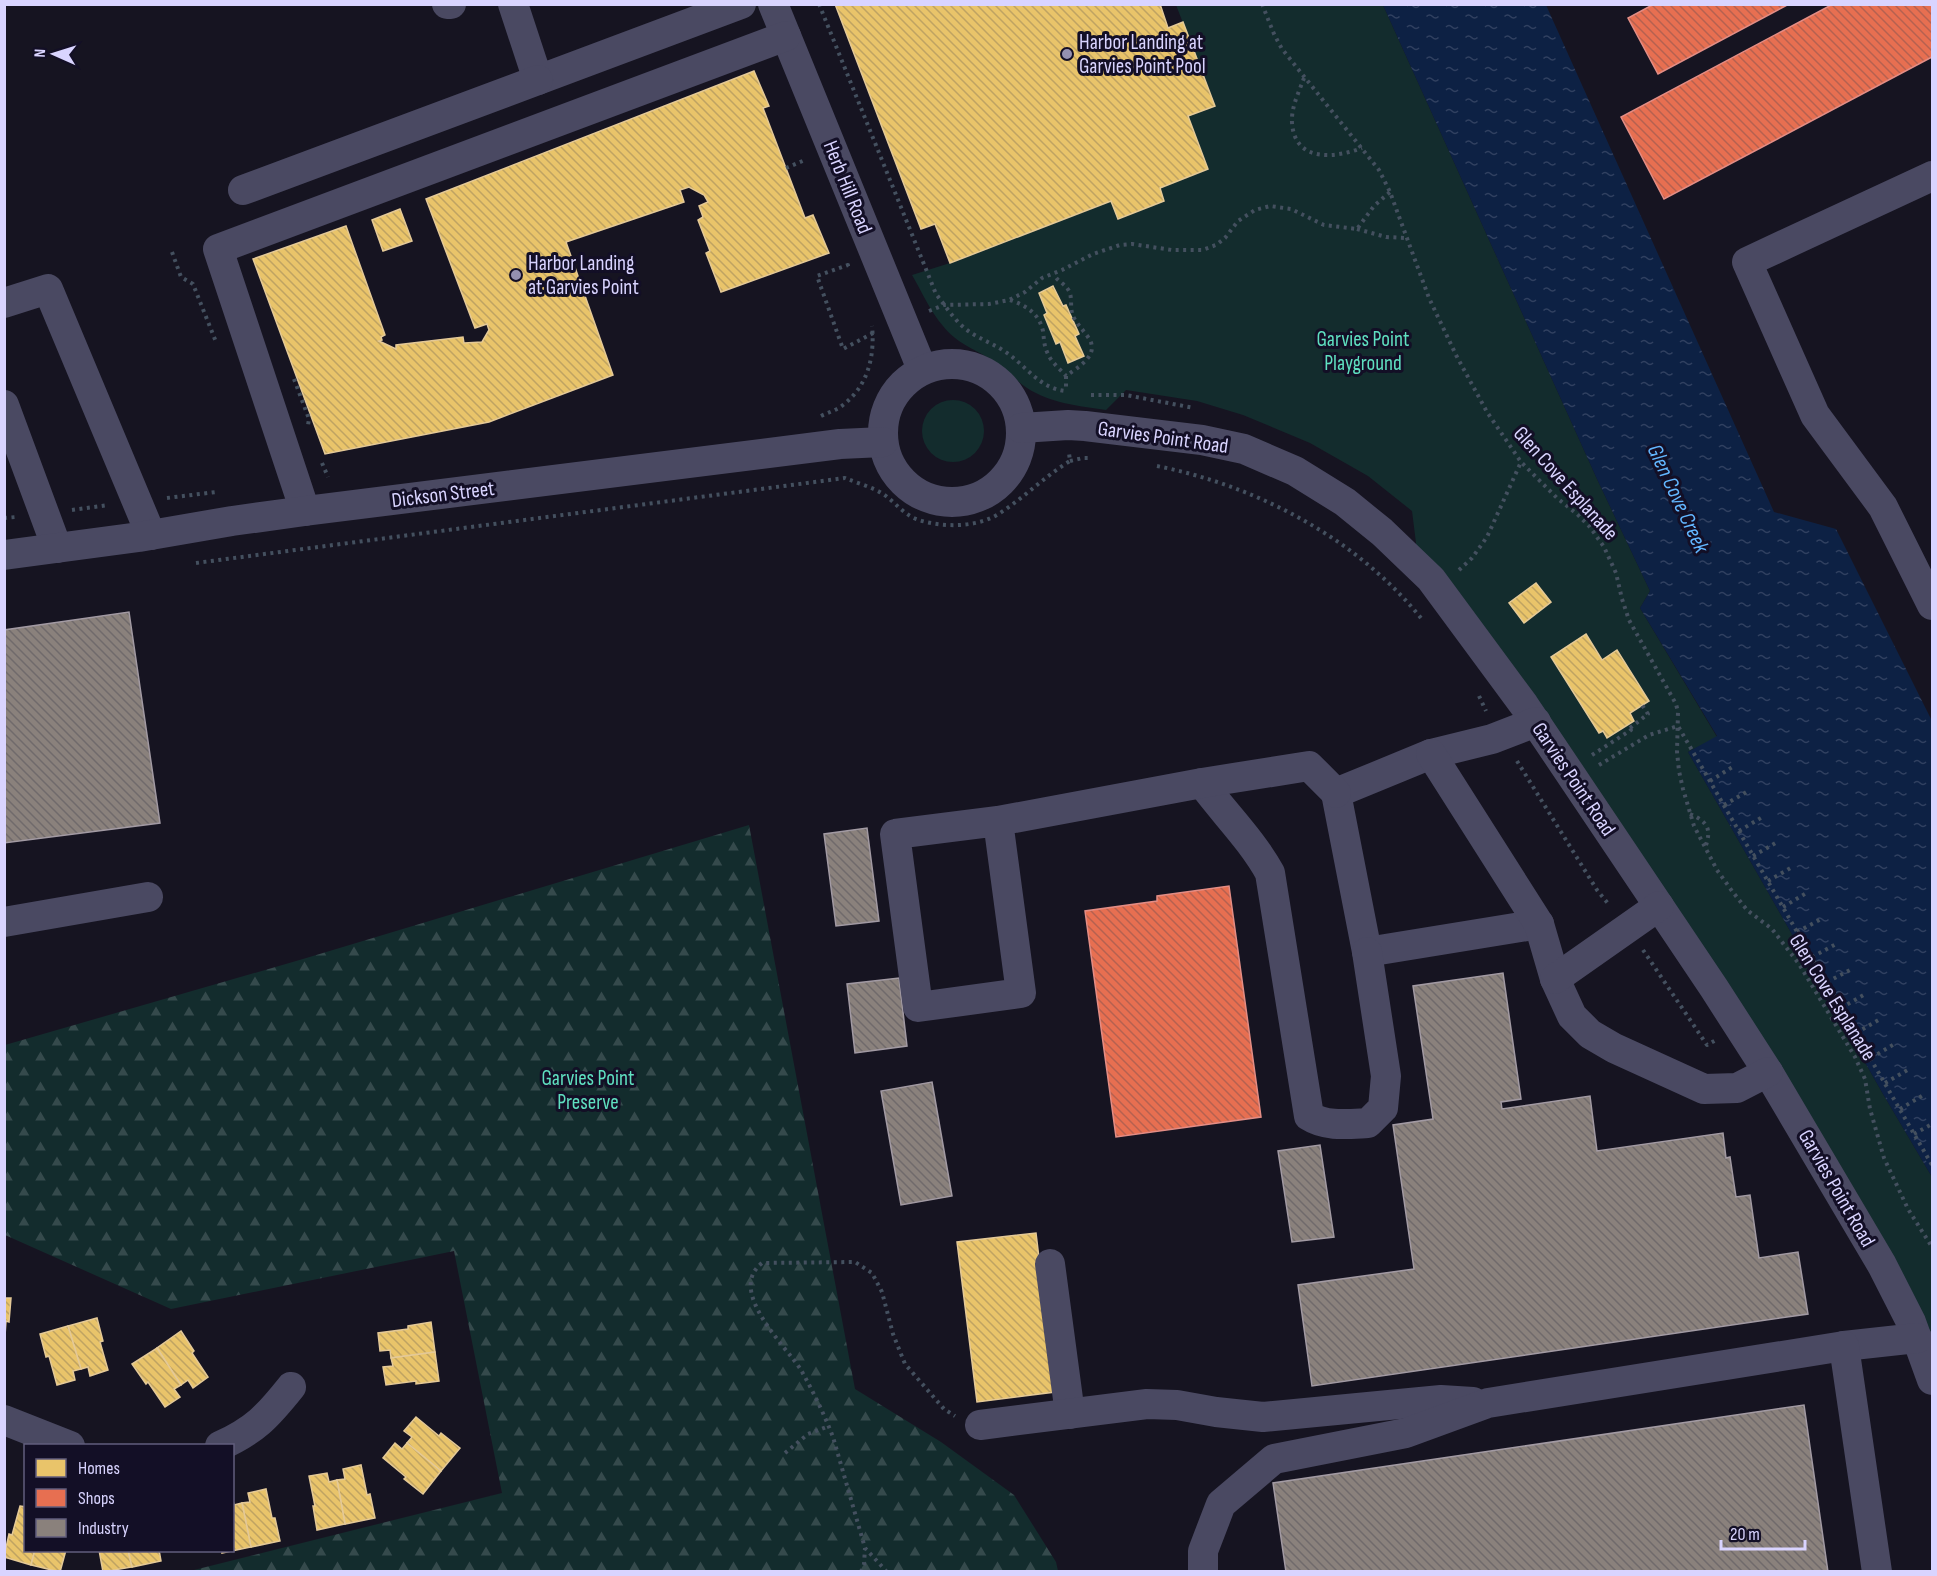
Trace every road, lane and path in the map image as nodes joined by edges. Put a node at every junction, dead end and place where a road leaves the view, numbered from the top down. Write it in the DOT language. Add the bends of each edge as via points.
graph roads {
  1 [pos="513,4"];
  2 [pos="741,4"];
  3 [pos="773,4"];
  4 [pos="819,4"];
  5 [pos="1262,4"];
  6 [pos="786,36"];
  7 [pos="1304,78"];
  8 [pos="538,80"];
  9 [pos="1362,148"];
  10 [pos="805,160"];
  11 [pos="786,168"];
  12 [pos="1932,176"];
  13 [pos="243,190"];
  14 [pos="1390,192"];
  15 [pos="1357,229"];
  16 [pos="1407,238"];
  17 [pos="1054,274"];
  18 [pos="852,275"];
  19 [pos="1009,300"];
  20 [pos="4,303"];
  21 [pos="944,305"];
  22 [pos="931,310"];
  23 [pos="871,322"];
  24 [pos="883,329"];
  25 [pos="872,333"];
  26 [pos="922,369"];
  27 [pos="1066,376"];
  28 [pos="4,405"];
  29 [pos="812,417"];
  30 [pos="1021,428"];
  31 [pos="883,442"];
  32 [pos="1069,453"];
  33 [pos="1092,458"];
  34 [pos="1070,461"];
  35 [pos="1521,462"];
  36 [pos="1154,466"];
  37 [pos="339,475"];
  38 [pos="320,478"];
  39 [pos="305,511"];
  40 [pos="151,535"];
  41 [pos="57,548"];
  42 [pos="4,555"];
  43 [pos="196,563"];
  44 [pos="1455,575"];
  45 [pos="1932,605"];
  46 [pos="1424,622"];
  47 [pos="1478,693"];
  48 [pos="1642,705"];
  49 [pos="1536,722"];
  50 [pos="1678,726"];
  51 [pos="1630,728"];
  52 [pos="1501,736"];
  53 [pos="1431,754"];
  54 [pos="1598,766"];
  55 [pos="1734,766"];
  56 [pos="1710,781"];
  57 [pos="1202,783"];
  58 [pos="1748,791"];
  59 [pos="1336,793"];
  60 [pos="1724,805"];
  61 [pos="1690,814"];
  62 [pos="1764,816"];
  63 [pos="998,821"];
  64 [pos="1739,831"];
  65 [pos="1779,841"];
  66 [pos="1704,848"];
  67 [pos="1753,856"];
  68 [pos="1794,866"];
  69 [pos="1768,882"];
  70 [pos="1808,892"];
  71 [pos="148,897"];
  72 [pos="1659,906"];
  73 [pos="1783,907"];
  74 [pos="1823,918"];
  75 [pos="4,922"];
  76 [pos="1539,924"];
  77 [pos="1627,928"];
  78 [pos="1797,932"];
  79 [pos="1838,943"];
  80 [pos="1367,952"];
  81 [pos="1812,957"];
  82 [pos="1852,969"];
  83 [pos="1555,979"];
  84 [pos="1827,982"];
  85 [pos="1867,993"];
  86 [pos="1841,1008"];
  87 [pos="1881,1018"];
  88 [pos="1856,1033"];
  89 [pos="1716,1040"];
  90 [pos="1896,1043"];
  91 [pos="1871,1058"];
  92 [pos="1911,1068"];
  93 [pos="1768,1072"];
  94 [pos="1885,1083"];
  95 [pos="1925,1094"];
  96 [pos="1900,1109"];
  97 [pos="1932,1124"];
  98 [pos="1914,1134"];
  99 [pos="1932,1161"];
  100 [pos="1932,1247"];
  101 [pos="1050,1264"];
  102 [pos="1917,1338"];
  103 [pos="1844,1346"];
  104 [pos="1932,1380"];
  105 [pos="291,1387"];
  106 [pos="1488,1403"];
  107 [pos="1070,1414"];
  108 [pos="4,1420"];
  109 [pos="980,1425"];
  110 [pos="829,1426"];
  111 [pos="65,1444"];
  112 [pos="224,1444"];
  113 [pos="785,1453"];
  114 [pos="865,1548"];
  115 [pos="861,1572"];
  116 [pos="887,1572"];
  117 [pos="1203,1572"];
  118 [pos="1877,1572"];
  1 -- 8 [label="street"];
  2 -- 8 [label="street"];
  3 -- 6 [label="street, Herb Hill Road"];
  4 -- 21 [label="path" via="936,294"];
  5 -- 7 [label="path, Glen Cove Esplanade" via="1282,49"];
  6 -- 26 [label="street, Herb Hill Road"];
  6 -- 39 [label="street" via="219,249"];
  7 -- 9 [label="path, Glen Cove Esplanade"];
  7 -- 9 [label="path" via="1295,100 1295,139 1322,156 1343,155"];
  8 -- 13 [label="street"];
  9 -- 14 [label="path, Glen Cove Esplanade"];
  10 -- 11 [label="path"];
  12 -- 45 [label="street" via="1747,262 1815,414 1883,507"];
  14 -- 15 [label="path"];
  14 -- 16 [label="path, Glen Cove Esplanade"];
  15 -- 16 [label="path"];
  15 -- 17 [label="path" via="1324,225 1291,209 1270,206 1238,220 1225,238 1202,250 1119,245"];
  16 -- 35 [label="path, Glen Cove Esplanade" via="1456,355 1487,412"];
  17 -- 19 [label="path"];
  17 -- 27 [label="path" via="1068,289 1070,309 1092,350 1088,360"];
  18 -- 25 [label="path" via="848,265 817,276 843,350"];
  19 -- 21 [label="path"];
  19 -- 27 [label="path" via="1023,304 1036,315 1049,357"];
  20 -- 40 [label="street" via="48,289"];
  21 -- 22 [label="path"];
  21 -- 27 [label="path" via="960,324 979,339 1003,350 1037,380 1067,393"];
  23 -- 25 [label="path"];
  24 -- 25 [label="path"];
  25 -- 29 [label="path" via="868,373 859,390 842,406"];
  26 -- 30 [label="street" via="946,363 969,365 991,375 1007,389"];
  26 -- 31 [label="street" via="904,383 890,402 883,424"];
  28 -- 41 [label="street"];
  30 -- 31 [label="street" via="1019,452 1009,473 992,490 971,500 947,502 924,497 904,484 890,465"];
  30 -- 49 [label="street, Garvies Point Road" via="1085,426 1202,440 1244,449 1295,471 1345,502 1431,579"];
  31 -- 39 [label="street, Dickson Street" via="830,445"];
  32 -- 34 [label="path"];
  33 -- 34 [label="path"];
  34 -- 43 [label="path" via="998,515 975,523 934,524 914,518 884,494 845,478"];
  35 -- 44 [label="path" via="1487,537"];
  35 -- 50 [label="path, Glen Cove Esplanade" via="1590,527 1604,547 1629,620 1676,704"];
  36 -- 46 [label="path" via="1188,472 1249,493 1302,519 1376,572"];
  37 -- 38 [label="path"];
  39 -- 40 [label="street, Dickson Street"];
  40 -- 41 [label="street, Dickson Street"];
  41 -- 42 [label="street, Dickson Street"];
  47 -- 52 [label="path"];
  48 -- 51 [label="path" via="1648,714"];
  49 -- 52 [label="street"];
  49 -- 72 [label="street, Garvies Point Road"];
  50 -- 54 [label="path" via="1649,735"];
  50 -- 56 [label="path"];
  50 -- 61 [label="path, Glen Cove Esplanade" via="1679,771"];
  52 -- 53 [label="street"];
  52 -- 77 [label="path" via="1597,890"];
  53 -- 59 [label="street"];
  53 -- 76 [label="street"];
  55 -- 56 [label="path"];
  56 -- 60 [label="path"];
  57 -- 59 [label="street" via="1309,766"];
  57 -- 63 [label="street"];
  57 -- 80 [label="street" via="1259,853 1270,873 1309,1116 1318,1122 1368,1122 1383,1108 1386,1076"];
  58 -- 60 [label="path"];
  59 -- 80 [label="street"];
  60 -- 64 [label="path"];
  61 -- 66 [label="path, Glen Cove Esplanade"];
  61 -- 66 [label="path" via="1707,826"];
  62 -- 64 [label="path"];
  63 -- 63 [label="street" via="1021,993 918,1007 895,834"];
  64 -- 67 [label="path"];
  65 -- 67 [label="path"];
  66 -- 100 [label="path, Glen Cove Esplanade" via="1747,910 1772,929 1799,964 1855,1057 1865,1078 1884,1158 1908,1209"];
  67 -- 69 [label="path"];
  68 -- 69 [label="path"];
  69 -- 73 [label="path"];
  70 -- 73 [label="path"];
  71 -- 75 [label="street"];
  72 -- 77 [label="street"];
  72 -- 93 [label="street, Garvies Point Road"];
  73 -- 78 [label="path"];
  74 -- 78 [label="path"];
  76 -- 80 [label="street"];
  76 -- 83 [label="street"];
  77 -- 83 [label="street"];
  77 -- 89 [label="path" via="1707,1045"];
  78 -- 81 [label="path"];
  79 -- 81 [label="path"];
  81 -- 84 [label="path"];
  82 -- 84 [label="path"];
  83 -- 93 [label="street" via="1572,1016 1590,1034 1704,1089 1737,1088"];
  84 -- 86 [label="path"];
  85 -- 86 [label="path"];
  86 -- 88 [label="path"];
  87 -- 88 [label="path"];
  88 -- 91 [label="path"];
  90 -- 91 [label="path"];
  91 -- 94 [label="path"];
  92 -- 94 [label="path"];
  93 -- 102 [label="street, Garvies Point Road" via="1882,1265"];
  94 -- 96 [label="path"];
  95 -- 96 [label="path"];
  96 -- 98 [label="path"];
  97 -- 98 [label="path"];
  98 -- 99 [label="path"];
  101 -- 107 [label="street"];
  102 -- 103 [label="street"];
  102 -- 104 [label="street, Garvies Point Road"];
  103 -- 106 [label="street"];
  103 -- 118 [label="street"];
  105 -- 112 [label="street" via="269,1415"];
  106 -- 107 [label="street" via="1442,1400 1263,1417 1147,1404"];
  106 -- 117 [label="street" via="1406,1432 1274,1459 1221,1504 1203,1551"];
  107 -- 109 [label="street"];
  108 -- 111 [label="street"];
  109 -- 110 [label="path" via="944,1409 905,1364 872,1273 855,1262 762,1263 751,1276 751,1293 764,1321 800,1369"];
  110 -- 113 [label="path" via="808,1434"];
  110 -- 114 [label="path"];
  114 -- 115 [label="path"];
  114 -- 116 [label="path"];
}
